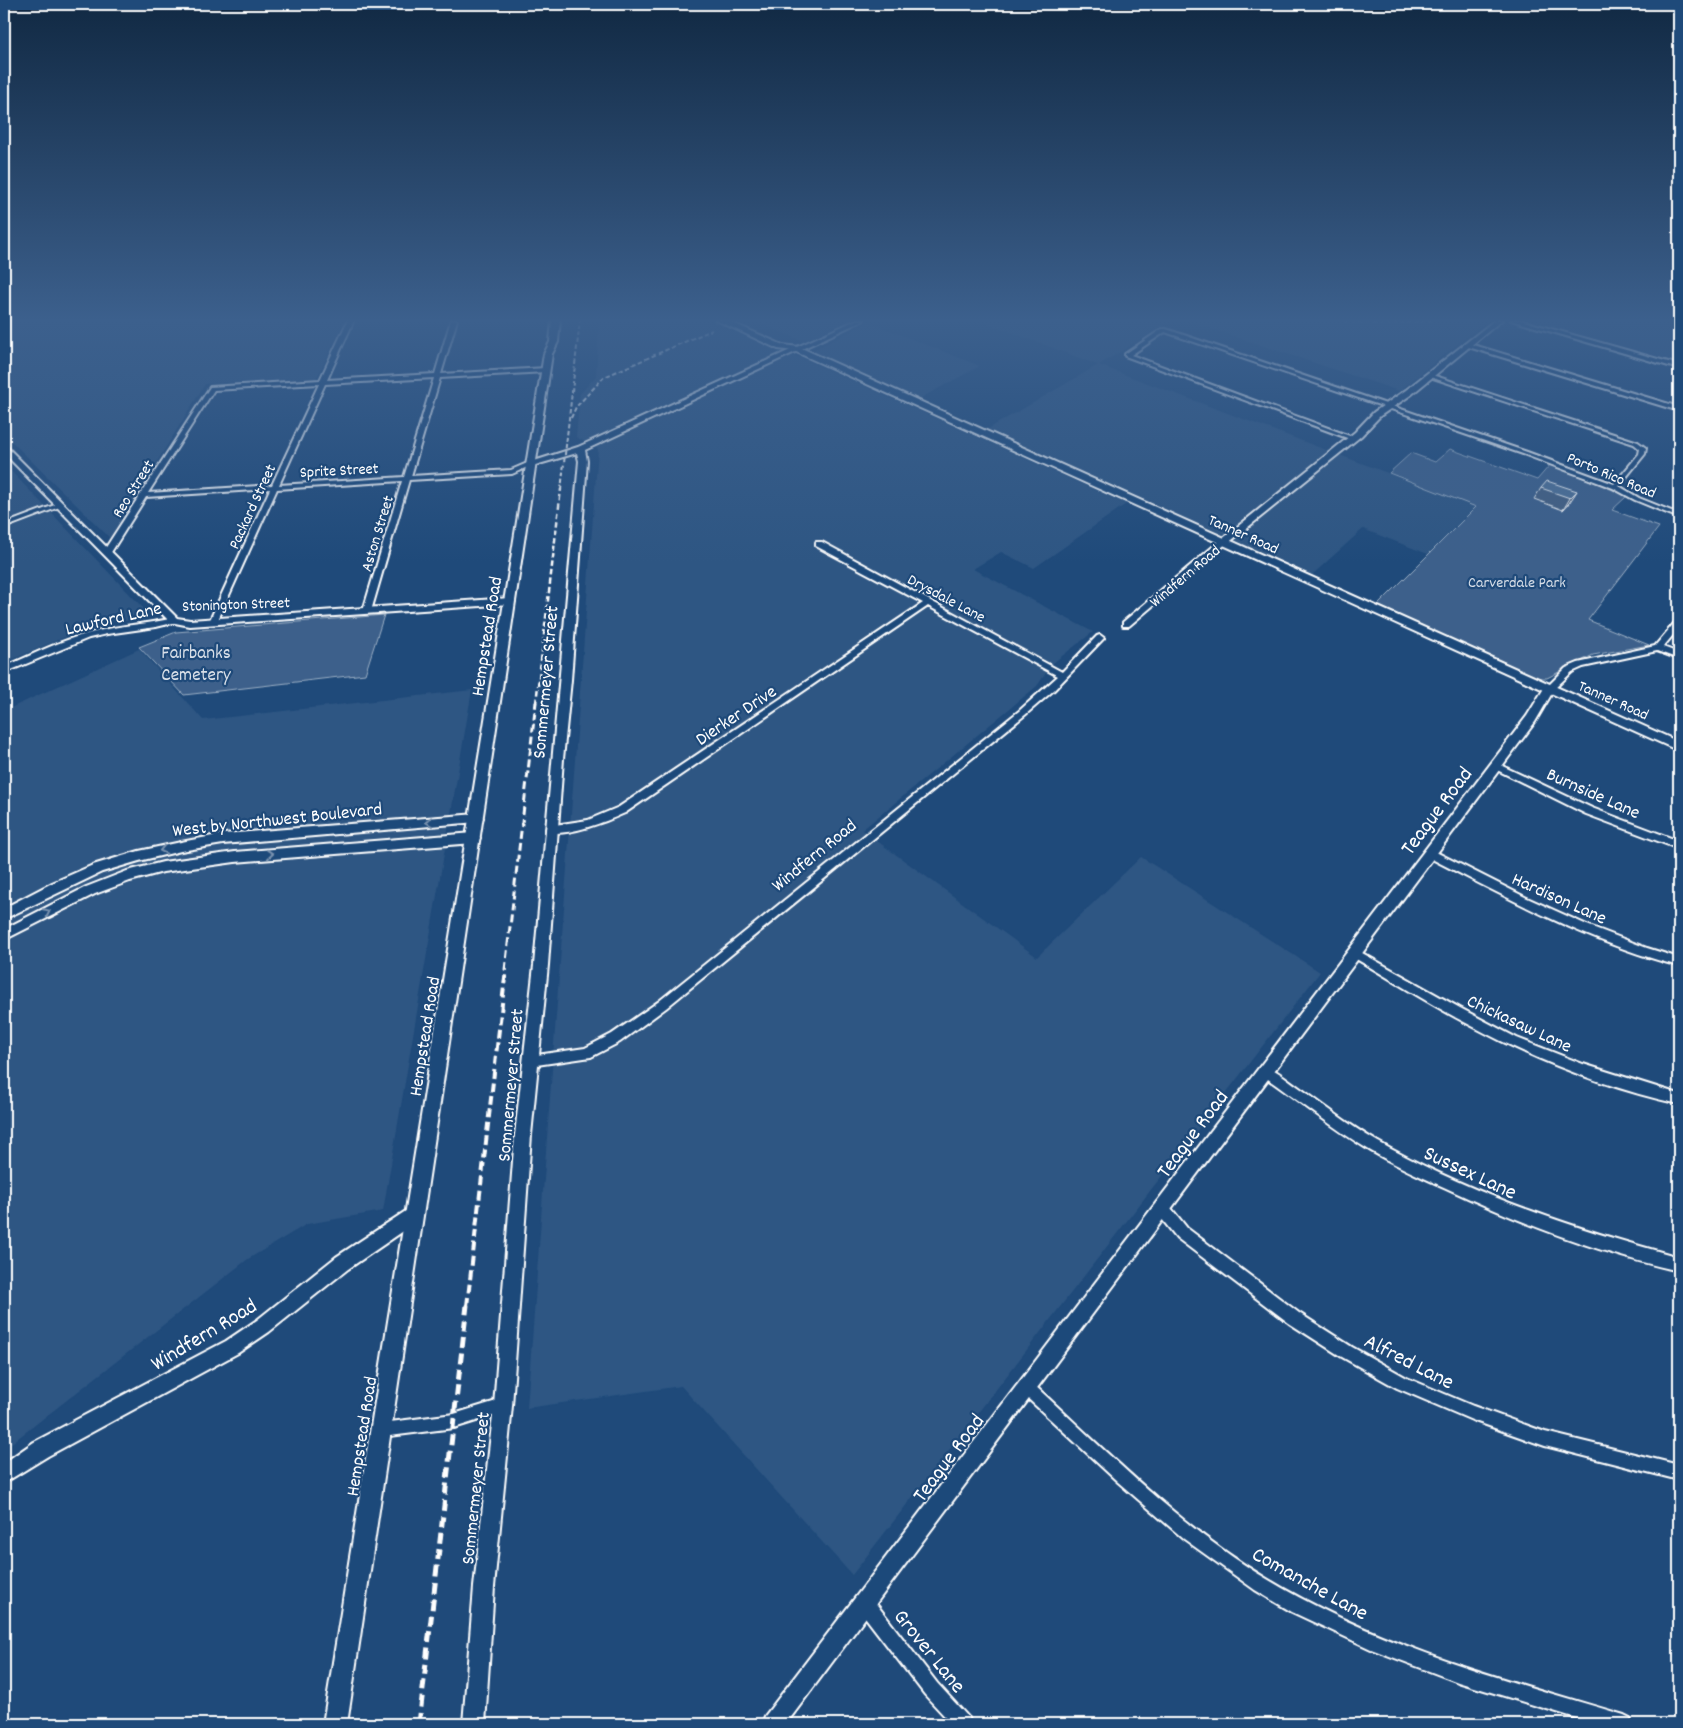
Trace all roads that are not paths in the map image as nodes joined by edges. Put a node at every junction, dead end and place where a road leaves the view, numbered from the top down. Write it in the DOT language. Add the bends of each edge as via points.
graph roads {
  1 [pos="203,401"];
  2 [pos="314,401"];
  3 [pos="429,401"];
  4 [pos="541,401"];
  5 [pos="685,401"];
  6 [pos="911,401"];
  7 [pos="1251,401"];
  8 [pos="1371,401"];
  9 [pos="1395,401"];
  10 [pos="1507,401"];
  11 [pos="1651,401"];
  12 [pos="1387,406"];
  13 [pos="1679,409"];
  14 [pos="1352,438"];
  15 [pos="4,449"];
  16 [pos="581,449"];
  17 [pos="532,463"];
  18 [pos="406,478"];
  19 [pos="275,486"];
  20 [pos="1615,487"];
  21 [pos="146,495"];
  22 [pos="60,505"];
  23 [pos="1679,516"];
  24 [pos="4,526"];
  25 [pos="1224,542"];
  26 [pos="819,544"];
  27 [pos="107,552"];
  28 [pos="510,601"];
  29 [pos="928,603"];
  30 [pos="367,611"];
  31 [pos="174,620"];
  32 [pos="213,622"];
  33 [pos="1679,623"];
  34 [pos="1126,624"];
  35 [pos="1100,638"];
  36 [pos="1658,648"];
  37 [pos="1679,656"];
  38 [pos="4,670"];
  39 [pos="1062,675"];
  40 [pos="1550,688"];
  41 [pos="1679,746"];
  42 [pos="1496,766"];
  43 [pos="477,818"];
  44 [pos="552,829"];
  45 [pos="249,837"];
  46 [pos="474,838"];
  47 [pos="1679,845"];
  48 [pos="1430,853"];
  49 [pos="245,856"];
  50 [pos="73,880"];
  51 [pos="80,896"];
  52 [pos="4,914"];
  53 [pos="4,935"];
  54 [pos="1355,953"];
  55 [pos="1679,962"];
  56 [pos="530,1061"];
  57 [pos="1266,1071"];
  58 [pos="1679,1099"];
  59 [pos="1162,1208"];
  60 [pos="415,1213"];
  61 [pos="1679,1264"];
  62 [pos="1027,1388"];
  63 [pos="503,1406"];
  64 [pos="382,1430"];
  65 [pos="4,1474"];
  66 [pos="1679,1474"];
  67 [pos="865,1603"];
  68 [pos="335,1724"];
  69 [pos="474,1724"];
  70 [pos="773,1724"];
  71 [pos="963,1724"];
  72 [pos="1624,1724"];
  1 -- 21 [label="street, Reo Street"];
  2 -- 19 [label="street, Packard Street"];
  3 -- 18 [label="street, Aston Street"];
  4 -- 17 [label="main road, Hempstead Road"];
  5 -- 16 [label="street"];
  6 -- 25 [label="main road, Tanner Road"];
  7 -- 14 [label="street, Porto Rico Road"];
  8 -- 12 [label="street, Porto Rico Road"];
  9 -- 12 [label="street, Windfern Road"];
  10 -- 20 [label="street" via="1636,443 1644,451"];
  11 -- 13 [label="street"];
  12 -- 14 [label="street, Windfern Road"];
  12 -- 20 [label="street, Porto Rico Road"];
  14 -- 25 [label="street, Windfern Road"];
  15 -- 22 [label="street, Stonington Street"];
  16 -- 17 [label="street"];
  16 -- 44 [label="street, Sommermeyer Street" via="583,461"];
  17 -- 18 [label="street, Sprite Street" via="512,472"];
  17 -- 28 [label="main road, Hempstead Road"];
  18 -- 19 [label="street, Sprite Street"];
  18 -- 30 [label="street, Aston Street"];
  19 -- 21 [label="street, Sprite Street"];
  19 -- 32 [label="street, Packard Street"];
  20 -- 23 [label="street, Porto Rico Road"];
  21 -- 27 [label="street, Reo Street"];
  22 -- 24 [label="street"];
  22 -- 27 [label="street, Stonington Street"];
  25 -- 34 [label="street, Windfern Road"];
  25 -- 40 [label="main road, Tanner Road"];
  26 -- 29 [label="street, Drysdale Lane"];
  27 -- 31 [label="street, Stonington Street"];
  28 -- 30 [label="street, Stonington Street"];
  28 -- 43 [label="main road, Hempstead Road"];
  29 -- 39 [label="street, Drysdale Lane"];
  29 -- 44 [label="street, Dierker Drive" via="622,810 596,822"];
  30 -- 32 [label="street, Stonington Street"];
  31 -- 32 [label="street, Stonington Street"];
  31 -- 38 [label="street, Lawford Lane" via="83,638"];
  33 -- 36 [label="street"];
  35 -- 39 [label="street, Windfern Road"];
  36 -- 37 [label="street"];
  36 -- 40 [label="street, Teague Road" via="1581,665 1569,670"];
  39 -- 56 [label="street, Windfern Road" via="1022,712 662,1005 616,1038 587,1053"];
  40 -- 41 [label="main road, Tanner Road"];
  40 -- 42 [label="street, Teague Road"];
  42 -- 47 [label="street, Burnside Lane" via="1589,811"];
  42 -- 48 [label="street, Teague Road"];
  43 -- 45 [label="street, West by Northwest Boulevard, one-way"];
  43 -- 46 [label="main road, Hempstead Road"];
  44 -- 56 [label="street, Sommermeyer Street"];
  45 -- 49 [label="street"];
  45 -- 50 [label="street, West by Northwest Boulevard, one-way" via="148,853"];
  49 -- 46 [label="street, West by Northwest Boulevard, one-way"];
  46 -- 60 [label="main road, Hempstead Road"];
  48 -- 54 [label="street, Teague Road"];
  48 -- 55 [label="street, Hardison Lane" via="1561,919"];
  49 -- 51 [label="street, West by Northwest Boulevard" via="145,872"];
  50 -- 51 [label="street"];
  50 -- 52 [label="street, West by Northwest Boulevard"];
  53 -- 51 [label="street, West by Northwest Boulevard, one-way"];
  54 -- 57 [label="street, Teague Road"];
  54 -- 58 [label="street, Chickasaw Lane" via="1490,1030 1539,1053 1636,1088"];
  56 -- 63 [label="street, Sommermeyer Street"];
  57 -- 59 [label="street, Teague Road"];
  57 -- 61 [label="street, Sussex Lane" via="1367,1141 1461,1189 1582,1238"];
  59 -- 62 [label="street, Teague Road"];
  59 -- 66 [label="street, Alfred Lane" via="1182,1233 1294,1318 1402,1383 1545,1440"];
  60 -- 64 [label="main road, Hempstead Road"];
  60 -- 65 [label="street, Windfern Road" via="232,1347 57,1440"];
  62 -- 67 [label="street, Teague Road"];
  62 -- 72 [label="street, Comanche Lane" via="1138,1490 1200,1541 1252,1579 1297,1606 1356,1635 1458,1675"];
  63 -- 64 [label="street" via="454,1421"];
  63 -- 69 [label="street, Sommermeyer Street"];
  64 -- 68 [label="main road, Hempstead Road"];
  67 -- 70 [label="street, Teague Road"];
  67 -- 71 [label="street, Grover Lane" via="931,1690"];
}
